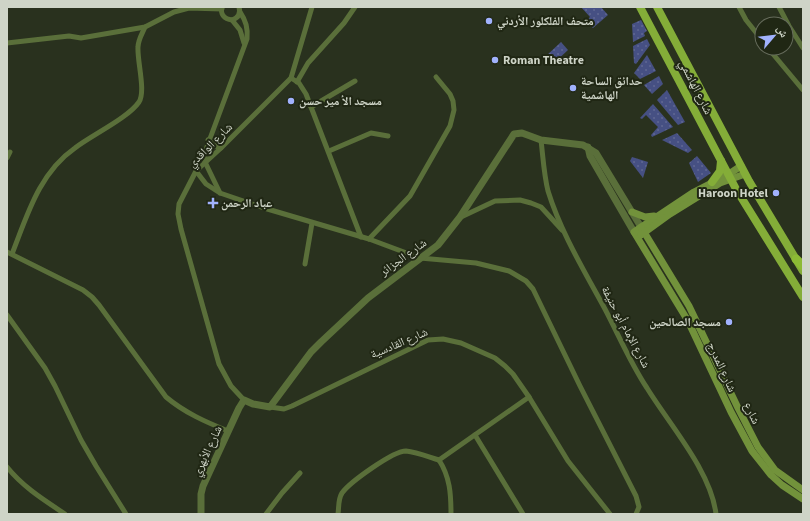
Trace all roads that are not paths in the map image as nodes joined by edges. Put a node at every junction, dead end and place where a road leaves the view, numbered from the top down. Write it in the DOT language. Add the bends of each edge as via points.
graph roads {
  1 [pos="312,7"];
  2 [pos="355,7"];
  3 [pos="640,7"];
  4 [pos="657,7"];
  5 [pos="739,7"];
  6 [pos="779,7"];
  7 [pos="222,8"];
  8 [pos="239,10"];
  9 [pos="232,20"];
  10 [pos="145,27"];
  11 [pos="754,30"];
  12 [pos="7,43"];
  13 [pos="245,46"];
  14 [pos="803,48"];
  15 [pos="775,56"];
  16 [pos="436,77"];
  17 [pos="291,78"];
  18 [pos="355,81"];
  19 [pos="297,82"];
  20 [pos="803,90"];
  21 [pos="311,106"];
  22 [pos="388,136"];
  23 [pos="208,140"];
  24 [pos="541,140"];
  25 [pos="588,147"];
  26 [pos="221,148"];
  27 [pos="329,151"];
  28 [pos="10,152"];
  29 [pos="7,158"];
  30 [pos="721,161"];
  31 [pos="205,162"];
  32 [pos="741,166"];
  33 [pos="196,172"];
  34 [pos="746,174"];
  35 [pos="730,176"];
  36 [pos="712,182"];
  37 [pos="220,193"];
  38 [pos="632,212"];
  39 [pos="658,215"];
  40 [pos="460,217"];
  41 [pos="312,222"];
  42 [pos="643,230"];
  43 [pos="565,233"];
  44 [pos="636,235"];
  45 [pos="361,237"];
  46 [pos="369,239"];
  47 [pos="10,253"];
  48 [pos="420,258"];
  49 [pos="796,259"];
  50 [pos="305,264"];
  51 [pos="803,266"];
  52 [pos="803,271"];
  53 [pos="803,297"];
  54 [pos="7,315"];
  55 [pos="727,386"];
  56 [pos="720,389"];
  57 [pos="529,397"];
  58 [pos="244,400"];
  59 [pos="270,407"];
  60 [pos="734,410"];
  61 [pos="228,431"];
  62 [pos="475,435"];
  63 [pos="439,460"];
  64 [pos="7,467"];
  65 [pos="300,473"];
  66 [pos="773,473"];
  67 [pos="803,490"];
  68 [pos="803,499"];
  69 [pos="65,514"];
  70 [pos="126,514"];
  71 [pos="201,514"];
  72 [pos="266,514"];
  73 [pos="338,514"];
  74 [pos="451,514"];
  75 [pos="523,514"];
  76 [pos="610,514"];
  77 [pos="636,514"];
  78 [pos="716,514"];
  1 -- 17 [label="street, شارع الواقدي"];
  2 -- 19 [label="street" via="301,72"];
  3 -- 30 [label="main road, شارع الهاشمي"];
  4 -- 32 [label="main road, شارع الهاشمي"];
  5 -- 11 [label="street"];
  6 -- 14 [label="street"];
  7 -- 9 [label="street" via="224,17"];
  7 -- 10 [label="street" via="189,8 174,12"];
  8 -- 9 [label="street"];
  8 -- 13 [label="street" via="247,27"];
  9 -- 13 [label="street" via="240,30"];
  10 -- 12 [label="street" via="81,38 69,36"];
  10 -- 47 [label="street" via="138,46 141,99 128,113 73,149 46,176"];
  13 -- 23 [label="street"];
  15 -- 20 [label="street"];
  16 -- 46 [label="street" via="453,101 454,110 450,126 410,196"];
  17 -- 19 [label="street"];
  17 -- 26 [label="street, شارع الواقدي"];
  18 -- 21 [label="street"];
  19 -- 21 [label="street" via="302,86"];
  21 -- 27 [label="street"];
  22 -- 27 [label="street" via="371,133"];
  23 -- 26 [label="street"];
  23 -- 31 [label="street"];
  24 -- 25 [label="street"];
  24 -- 40 [label="street, شارع الجزائر" via="522,133 514,134"];
  24 -- 43 [label="street, شارع الإمام أبو حنيفة" via="548,190"];
  25 -- 38 [label="street" via="596,153"];
  25 -- 44 [label="street, شارع المدرج" via="590,156"];
  26 -- 31 [label="street, شارع الواقدي"];
  27 -- 45 [label="street"];
  28 -- 29 [label="street"];
  30 -- 35 [label="main road, شارع الهاشمي"];
  30 -- 36 [label="main road" via="720,171"];
  31 -- 33 [label="street, شارع الواقدي"];
  31 -- 37 [label="street"];
  32 -- 34 [label="main road, شارع الهاشمي"];
  32 -- 35 [label="main road"];
  33 -- 37 [label="street" via="206,184"];
  33 -- 58 [label="street, شارع الواقدي" via="179,204 181,229 219,364 231,386"];
  34 -- 35 [label="main road"];
  34 -- 49 [label="main road, شارع الهاشمي"];
  35 -- 36 [label="main road"];
  35 -- 42 [label="main road"];
  35 -- 53 [label="main road, شارع الهاشمي"];
  36 -- 39 [label="main road"];
  37 -- 41 [label="street"];
  38 -- 39 [label="main road" via="645,217"];
  38 -- 42 [label="street"];
  39 -- 42 [label="main road"];
  40 -- 43 [label="street" via="495,201 520,200 541,208"];
  40 -- 48 [label="street, شارع الجزائر" via="438,245"];
  41 -- 45 [label="street"];
  41 -- 50 [label="street"];
  42 -- 44 [label="main road"];
  42 -- 55 [label="main road, شارع" via="689,306"];
  43 -- 78 [label="street, شارع الإمام أبو حنيفة" via="646,387 702,473 712,496"];
  44 -- 56 [label="main road, شارع المدرج" via="688,321"];
  45 -- 46 [label="street"];
  46 -- 48 [label="street"];
  47 -- 61 [label="street" via="88,293 166,398 196,418"];
  48 -- 59 [label="street, شارع الجزائر" via="368,298 311,352"];
  48 -- 77 [label="street" via="476,263 509,271 526,281 533,289 636,496 639,507"];
  49 -- 51 [label="highway"];
  49 -- 52 [label="main road, شارع الهاشمي"];
  54 -- 70 [label="street" via="45,368 81,440"];
  55 -- 56 [label="main road"];
  55 -- 60 [label="main road, شارع"];
  56 -- 60 [label="main road, شارع المدرج"];
  57 -- 59 [label="street, شارع القادسية" via="513,374 495,358 460,343 435,339 419,344 292,406 284,409"];
  57 -- 62 [label="street"];
  57 -- 76 [label="street, شارع القادسية" via="568,461"];
  58 -- 59 [label="street, شارع القادسية"];
  58 -- 61 [label="street, شارع الأبهري"];
  60 -- 66 [label="main road, شارع المدرج" via="762,465"];
  61 -- 71 [label="street, شارع الأبهري" via="201,490"];
  62 -- 63 [label="street"];
  62 -- 75 [label="street"];
  63 -- 73 [label="street" via="405,451 390,457 370,469 342,493"];
  63 -- 74 [label="street" via="451,490"];
  64 -- 69 [label="street" via="30,490"];
  65 -- 72 [label="street"];
  66 -- 67 [label="main road"];
  66 -- 68 [label="main road, شارع المدرج" via="782,485"];
}
